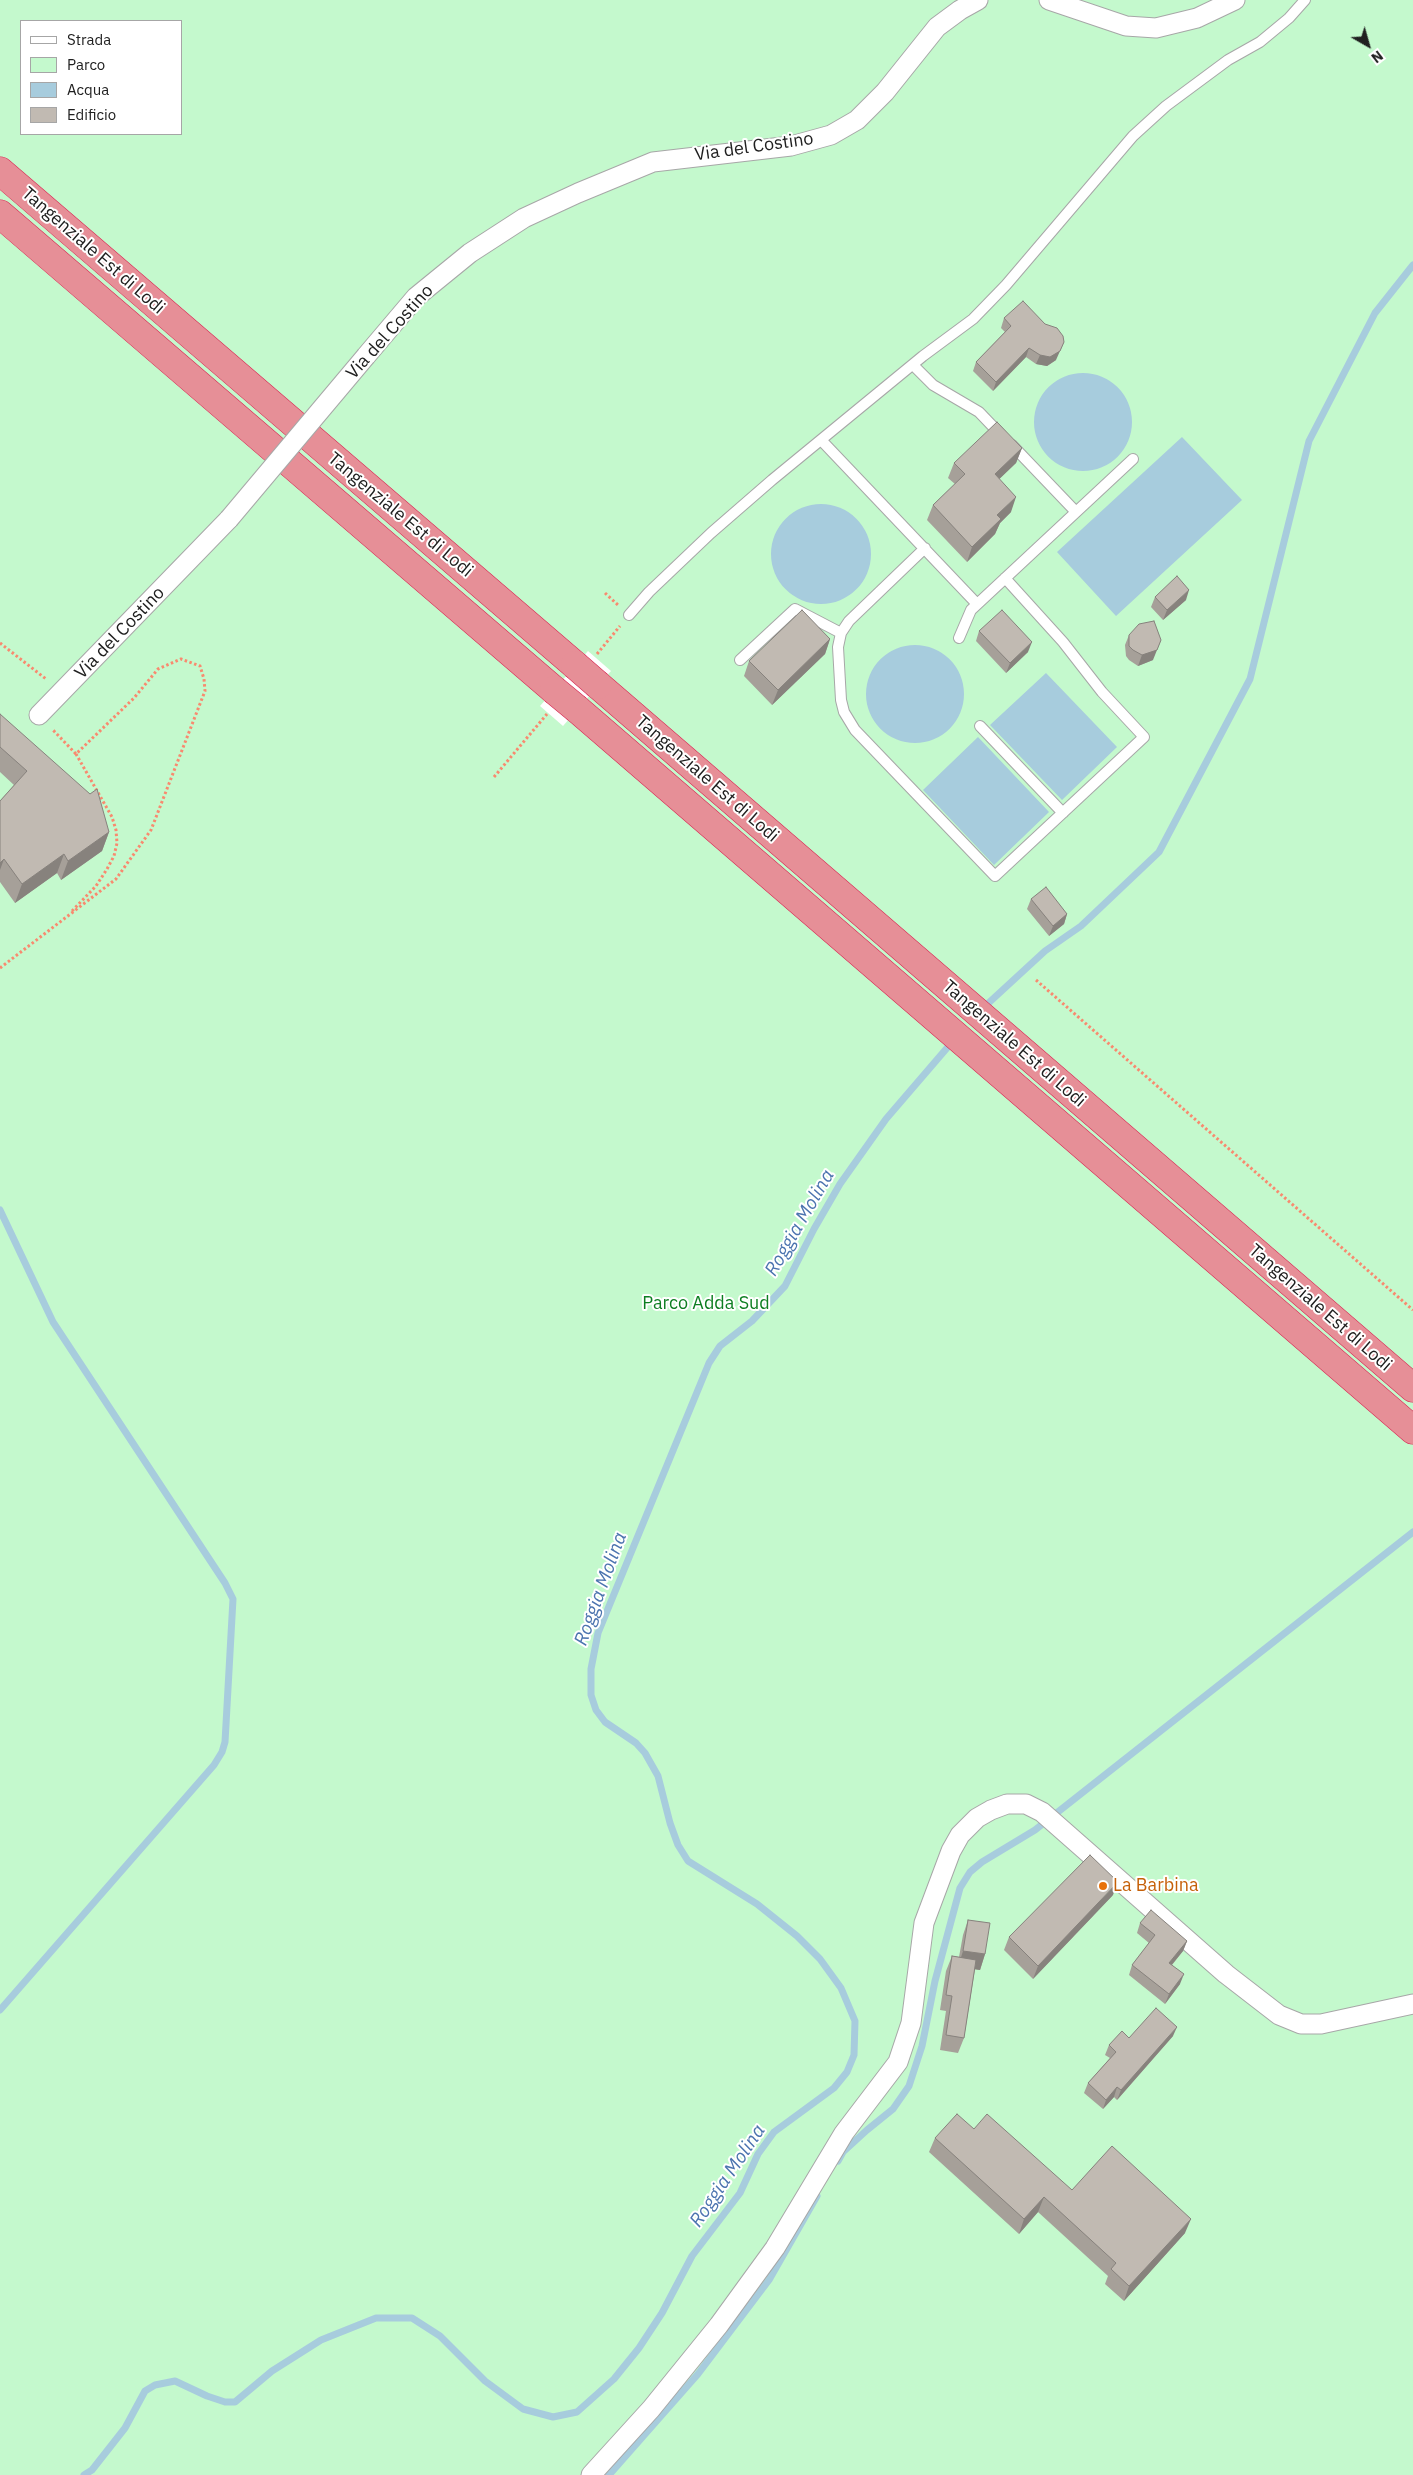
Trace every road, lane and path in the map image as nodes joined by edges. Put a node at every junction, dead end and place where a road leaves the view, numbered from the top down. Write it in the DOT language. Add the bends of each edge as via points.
graph roads {
  1 [pos="978,0"];
  2 [pos="1049,0"];
  3 [pos="1235,0"];
  4 [pos="1305,0"];
  5 [pos="0,171"];
  6 [pos="0,214"];
  7 [pos="912,365"];
  8 [pos="822,441"];
  9 [pos="1133,460"];
  10 [pos="1076,512"];
  11 [pos="925,548"];
  12 [pos="1005,578"];
  13 [pos="977,604"];
  14 [pos="629,615"];
  15 [pos="841,632"];
  16 [pos="959,638"];
  17 [pos="0,643"];
  18 [pos="740,660"];
  19 [pos="63,691"];
  20 [pos="39,715"];
  21 [pos="980,726"];
  22 [pos="76,754"];
  23 [pos="1063,813"];
  24 [pos="69,915"];
  25 [pos="0,968"];
  26 [pos="1036,980"];
  27 [pos="1413,1310"];
  28 [pos="1413,1388"];
  29 [pos="1413,1430"];
  30 [pos="1413,2004"];
  31 [pos="591,2475"];
  1 -- 19 [label="street, Via del Costino, bridge" via="937,28 885,92 857,120 830,135 791,146 653,162 524,218 470,253 416,297 229,519"];
  2 -- 3 [label="street" via="1126,26 1156,28 1197,18"];
  4 -- 7 [label="lane" via="1260,42 1228,60 1166,106 1133,136 979,312"];
  5 -- 28 [label="highway, Tangenziale Est di Lodi, bridge"];
  6 -- 29 [label="highway, Tangenziale Est di Lodi, bridge"];
  7 -- 8 [label="lane"];
  7 -- 10 [label="lane" via="933,385 980,412"];
  8 -- 11 [label="lane"];
  8 -- 14 [label="lane" via="711,533"];
  9 -- 10 [label="lane"];
  10 -- 12 [label="lane"];
  11 -- 13 [label="lane"];
  11 -- 15 [label="lane"];
  12 -- 13 [label="lane"];
  12 -- 23 [label="lane" via="1144,737"];
  13 -- 16 [label="lane"];
  15 -- 18 [label="lane" via="795,608"];
  15 -- 23 [label="lane" via="838,646 841,700 855,730 995,876"];
  17 -- 19 [label="path"];
  19 -- 20 [label="street, Via del Costino"];
  20 -- 22 [label="path"];
  21 -- 23 [label="lane"];
  22 -- 24 [label="path" via="112,817 117,843 114,856 96,886"];
  22 -- 24 [label="path" via="134,698 158,669 181,659 200,666 205,691 151,830 116,878"];
  24 -- 25 [label="path"];
  26 -- 27 [label="path"];
  30 -- 31 [label="street" via="1321,2024 1301,2024 1279,2015 1226,1974 1049,1818 1026,1804 1007,1804 977,1818 950,1851 924,1923 911,2023 898,2062 844,2133 775,2248 719,2325"];
}
